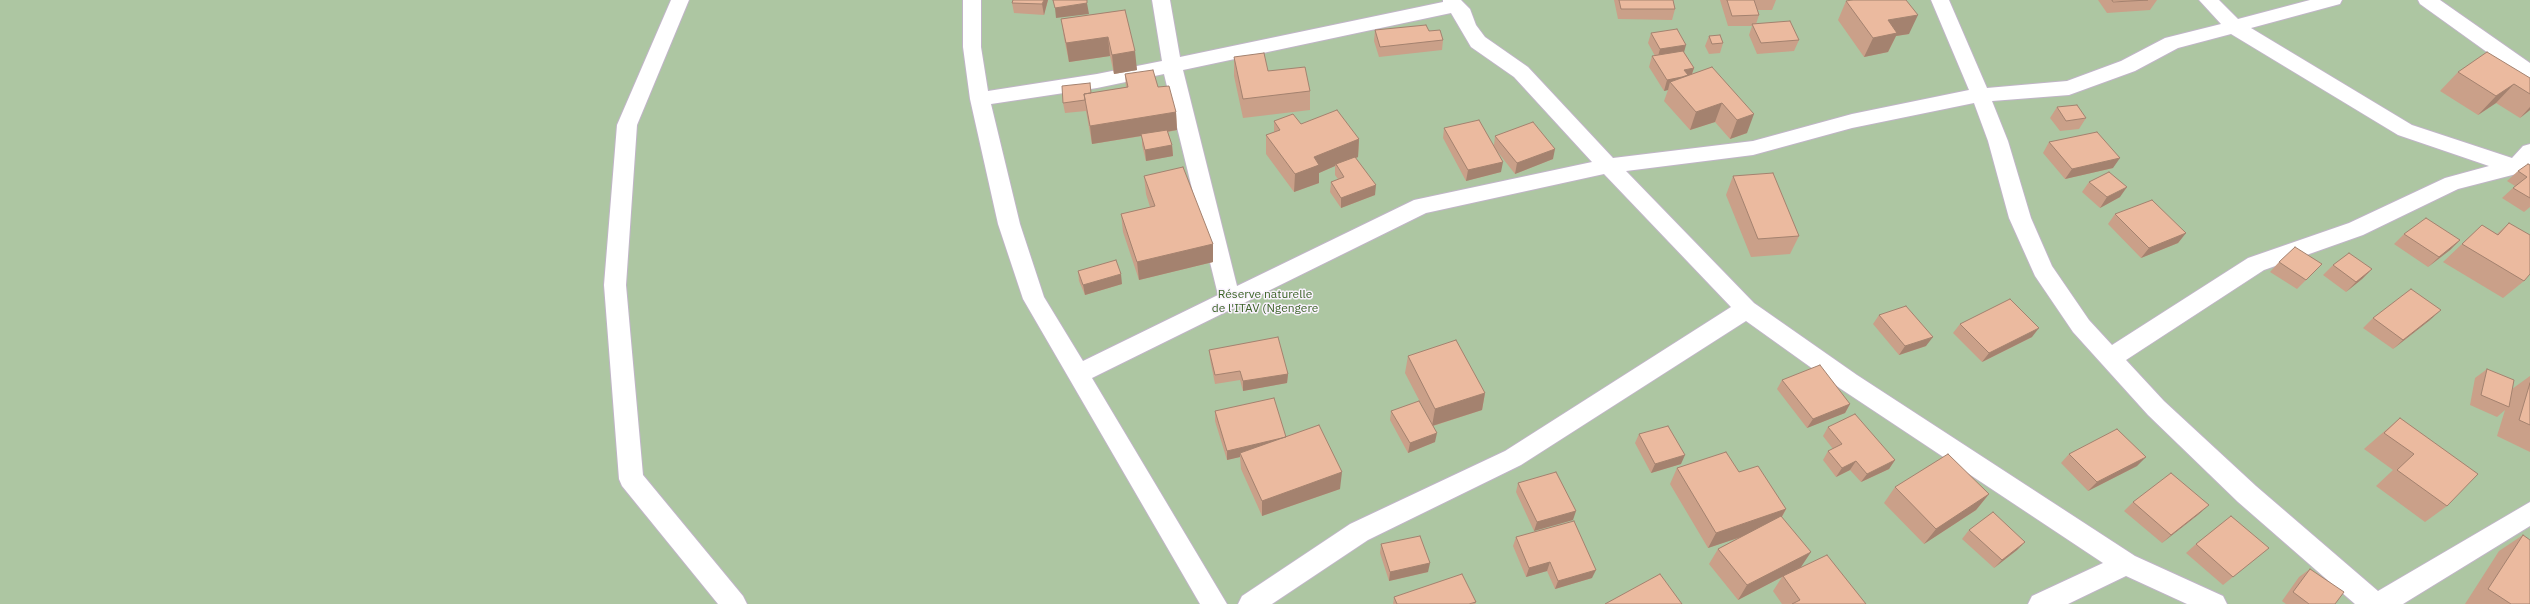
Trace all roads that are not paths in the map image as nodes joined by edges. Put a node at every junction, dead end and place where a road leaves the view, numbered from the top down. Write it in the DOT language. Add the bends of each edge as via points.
graph roads {
  1 [pos="680,0"];
  2 [pos="972,0"];
  3 [pos="1161,0"];
  4 [pos="1940,0"];
  5 [pos="2208,0"];
  6 [pos="2333,0"];
  7 [pos="2427,0"];
  8 [pos="1453,3"];
  9 [pos="2234,27"];
  10 [pos="1172,66"];
  11 [pos="2530,73"];
  12 [pos="1980,95"];
  13 [pos="980,99"];
  14 [pos="2530,151"];
  15 [pos="1608,166"];
  16 [pos="2523,168"];
  17 [pos="1230,300"];
  18 [pos="1746,309"];
  19 [pos="2110,358"];
  20 [pos="1078,374"];
  21 [pos="2530,513"];
  22 [pos="2126,564"];
  23 [pos="734,604"];
  24 [pos="1214,604"];
  25 [pos="1251,604"];
  26 [pos="2041,604"];
  27 [pos="2214,604"];
  28 [pos="2374,604"];
  29 [pos="2380,604"];
  1 -- 23 [label="street" via="627,125 615,285 631,479"];
  2 -- 13 [label="street" via="972,47"];
  3 -- 10 [label="street"];
  4 -- 12 [label="street"];
  5 -- 9 [label="street"];
  6 -- 9 [label="street"];
  7 -- 11 [label="street"];
  8 -- 10 [label="street"];
  8 -- 15 [label="street" via="1463,13 1467,26 1478,42 1521,72"];
  9 -- 12 [label="street" via="2172,43 2128,66 2069,88"];
  9 -- 16 [label="street" via="2406,130"];
  10 -- 13 [label="street" via="1097,81"];
  10 -- 17 [label="street"];
  12 -- 15 [label="street" via="1852,121 1752,148"];
  12 -- 19 [label="street" via="1998,141 2020,218 2043,270 2081,326"];
  13 -- 20 [label="street" via="1009,224 1034,299"];
  14 -- 16 [label="street"];
  15 -- 17 [label="street" via="1421,206"];
  15 -- 18 [label="street"];
  16 -- 19 [label="street" via="2452,183 2356,229 2256,264"];
  17 -- 20 [label="street"];
  18 -- 22 [label="street" via="1849,382"];
  18 -- 25 [label="street" via="1513,458 1359,532"];
  19 -- 28 [label="street" via="2156,408 2247,494"];
  20 -- 24 [label="street"];
  21 -- 29 [label="street"];
  22 -- 26 [label="street"];
  22 -- 27 [label="street"];
}
